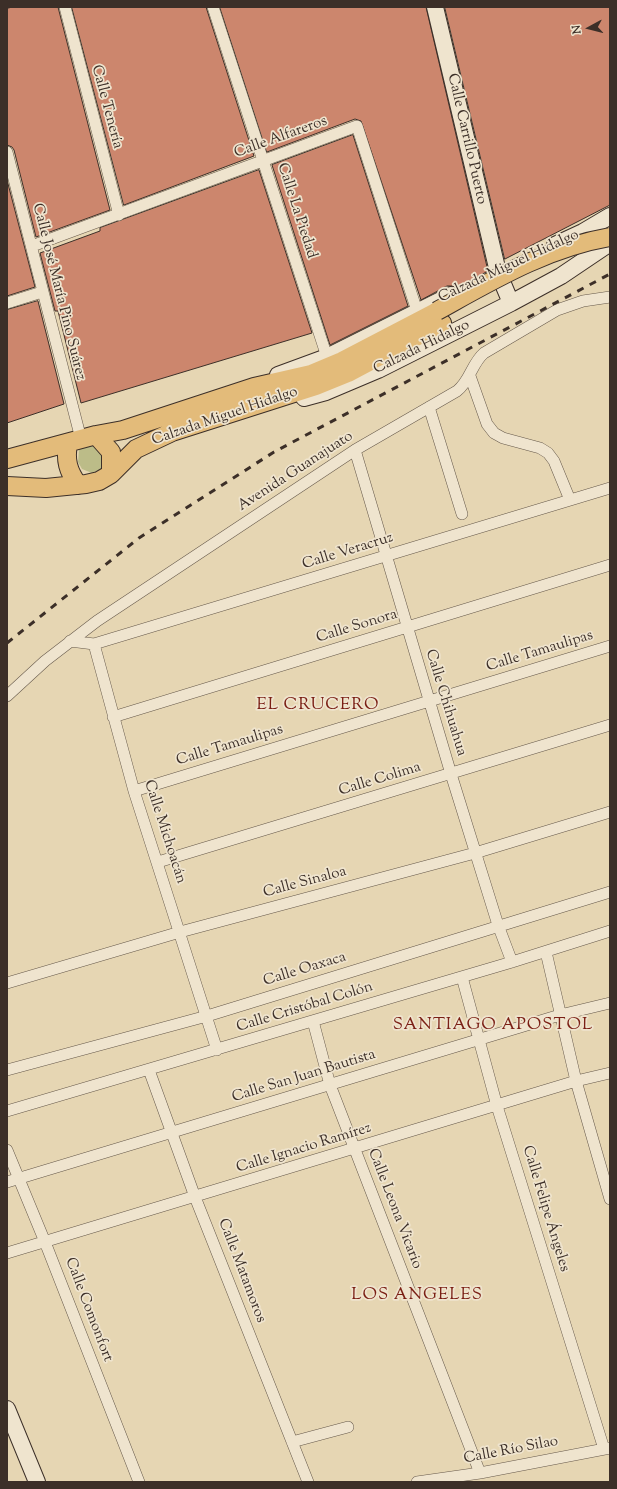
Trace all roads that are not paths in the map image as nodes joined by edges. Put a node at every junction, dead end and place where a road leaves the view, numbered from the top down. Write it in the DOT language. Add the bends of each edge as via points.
graph roads {
  1 [pos="65,7"];
  2 [pos="213,7"];
  3 [pos="435,7"];
  4 [pos="7,152"];
  5 [pos="263,160"];
  6 [pos="119,215"];
  7 [pos="610,216"];
  8 [pos="610,237"];
  9 [pos="610,242"];
  10 [pos="32,246"];
  11 [pos="552,247"];
  12 [pos="610,249"];
  13 [pos="498,272"];
  14 [pos="561,276"];
  15 [pos="42,292"];
  16 [pos="610,297"];
  17 [pos="7,303"];
  18 [pos="511,303"];
  19 [pos="417,311"];
  20 [pos="439,317"];
  21 [pos="327,357"];
  22 [pos="470,376"];
  23 [pos="254,387"];
  24 [pos="429,407"];
  25 [pos="218,418"];
  26 [pos="82,440"];
  27 [pos="355,450"];
  28 [pos="7,459"];
  29 [pos="111,474"];
  30 [pos="78,485"];
  31 [pos="7,486"];
  32 [pos="610,488"];
  33 [pos="570,500"];
  34 [pos="462,514"];
  35 [pos="387,556"];
  36 [pos="610,564"];
  37 [pos="407,628"];
  38 [pos="70,642"];
  39 [pos="94,644"];
  40 [pos="610,646"];
  41 [pos="7,696"];
  42 [pos="429,700"];
  43 [pos="113,717"];
  44 [pos="610,725"];
  45 [pos="451,774"];
  46 [pos="134,791"];
  47 [pos="610,812"];
  48 [pos="476,853"];
  49 [pos="158,862"];
  50 [pos="610,892"];
  51 [pos="498,925"];
  52 [pos="610,931"];
  53 [pos="180,932"];
  54 [pos="546,952"];
  55 [pos="512,962"];
  56 [pos="462,977"];
  57 [pos="7,983"];
  58 [pos="610,1003"];
  59 [pos="560,1015"];
  60 [pos="207,1016"];
  61 [pos="313,1021"];
  62 [pos="480,1039"];
  63 [pos="217,1050"];
  64 [pos="7,1070"];
  65 [pos="149,1070"];
  66 [pos="610,1073"];
  67 [pos="576,1081"];
  68 [pos="330,1085"];
  69 [pos="497,1106"];
  70 [pos="7,1111"];
  71 [pos="172,1131"];
  72 [pos="355,1149"];
  73 [pos="7,1150"];
  74 [pos="18,1178"];
  75 [pos="7,1182"];
  76 [pos="195,1197"];
  77 [pos="610,1199"];
  78 [pos="46,1242"];
  79 [pos="7,1253"];
  80 [pos="7,1409"];
  81 [pos="348,1427"];
  82 [pos="292,1442"];
  83 [pos="607,1448"];
  84 [pos="480,1473"];
  85 [pos="37,1482"];
  86 [pos="139,1482"];
  87 [pos="308,1482"];
  88 [pos="417,1482"];
  1 -- 6 [label="street, Calle Tenería"];
  2 -- 5 [label="street, Calle La Piedad"];
  3 -- 13 [label="street, Calle Carrillo Puerto"];
  4 -- 10 [label="street, Calle José María Pino Suárez"];
  5 -- 6 [label="street, Calle Alfareros"];
  5 -- 19 [label="street, Calle Alfareros" via="357,126"];
  5 -- 21 [label="street, Calle La Piedad"];
  6 -- 10 [label="street, Calle Alfareros"];
  7 -- 11 [label="street, Calzada Miguel Hidalgo"];
  8 -- 20 [label="main road, bridge" via="559,249 535,259"];
  9 -- 14 [label="street, Calzada Hidalgo"];
  10 -- 15 [label="street, Calle José María Pino Suárez"];
  11 -- 13 [label="street, Calzada Miguel Hidalgo"];
  11 -- 14 [label="street"];
  12 -- 20 [label="main road" via="565,259 523,276"];
  13 -- 18 [label="street, Calle Carrillo Puerto"];
  13 -- 19 [label="street, Calzada Miguel Hidalgo"];
  14 -- 18 [label="street, Calzada Hidalgo"];
  15 -- 17 [label="street"];
  15 -- 26 [label="street, Calle José María Pino Suárez"];
  16 -- 22 [label="street, Avenida Guanajuato" via="583,301 557,310 480,357"];
  18 -- 25 [label="street, Calzada Hidalgo" via="378,370 326,392"];
  19 -- 21 [label="street, Calzada Miguel Hidalgo"];
  20 -- 23 [label="main road, Calzada Miguel Hidalgo" via="311,374"];
  20 -- 25 [label="main road, Calzada Miguel Hidalgo" via="348,373"];
  21 -- 23 [label="street, Calzada Miguel Hidalgo" via="268,379"];
  22 -- 24 [label="street, Avenida Guanajuato" via="457,391"];
  22 -- 33 [label="street" via="486,424 502,438 548,452"];
  23 -- 26 [label="main road, Calzada Miguel Hidalgo" via="124,430"];
  24 -- 27 [label="street, Avenida Guanajuato"];
  24 -- 34 [label="street"];
  25 -- 29 [label="main road, Calzada Miguel Hidalgo" via="172,432 136,449"];
  26 -- 28 [label="main road, Calzada Miguel Hidalgo"];
  26 -- 29 [label="main road" via="111,452"];
  26 -- 30 [label="main road" via="66,455 67,466"];
  27 -- 35 [label="street, Calle Chihuahua"];
  27 -- 38 [label="street, Avenida Guanajuato" via="97,621"];
  29 -- 30 [label="main road, Calzada Miguel Hidalgo" via="99,481"];
  30 -- 31 [label="main road, Calzada Miguel Hidalgo" via="46,488"];
  32 -- 33 [label="street, Calle Veracruz"];
  33 -- 35 [label="street, Calle Veracruz"];
  35 -- 37 [label="street, Calle Chihuahua"];
  35 -- 39 [label="street, Calle Veracruz"];
  36 -- 37 [label="street, Calle Sonora"];
  37 -- 42 [label="street, Calle Chihuahua"];
  37 -- 43 [label="street, Calle Sonora"];
  38 -- 39 [label="street"];
  38 -- 41 [label="street, Avenida Guanajuato"];
  39 -- 43 [label="street, Calle Michoacán"];
  40 -- 42 [label="street, Calle Tamaulipas"];
  42 -- 45 [label="street, Calle Chihuahua"];
  42 -- 46 [label="street, Calle Tamaulipas"];
  43 -- 46 [label="street, Calle Michoacán"];
  44 -- 45 [label="street, Calle Colima"];
  45 -- 48 [label="street, Calle Chihuahua"];
  45 -- 49 [label="street, Calle Colima"];
  46 -- 49 [label="street, Calle Michoacán"];
  47 -- 48 [label="street, Calle Sinaloa"];
  48 -- 51 [label="street, Calle Chihuahua"];
  48 -- 53 [label="street, Calle Sinaloa"];
  49 -- 53 [label="street, Calle Michoacán"];
  50 -- 51 [label="street, Calle Oaxaca"];
  51 -- 55 [label="street, Calle Chihuahua"];
  51 -- 60 [label="street, Calle Oaxaca"];
  52 -- 54 [label="street, Calle Cristóbal Colón"];
  53 -- 57 [label="street, Calle Sinaloa"];
  53 -- 60 [label="street, Calle Michoacán"];
  54 -- 55 [label="street, Calle Cristóbal Colón"];
  54 -- 59 [label="street"];
  55 -- 56 [label="street, Calle Cristóbal Colón"];
  56 -- 61 [label="street, Calle Cristóbal Colón"];
  56 -- 62 [label="street, Calle Felipe Ángeles"];
  58 -- 59 [label="street, Calle San Juan Bautista"];
  59 -- 62 [label="street, Calle San Juan Bautista"];
  59 -- 67 [label="street"];
  60 -- 63 [label="street, Calle Michoacán"];
  60 -- 64 [label="street, Calle Oaxaca"];
  61 -- 63 [label="street, Calle Cristóbal Colón"];
  61 -- 68 [label="street, Calle Leona Vicario"];
  62 -- 68 [label="street, Calle San Juan Bautista"];
  62 -- 69 [label="street, Calle Felipe Ángeles"];
  63 -- 65 [label="street, Calle Cristóbal Colón"];
  65 -- 70 [label="street, Calle Cristóbal Colón"];
  65 -- 71 [label="street, Calle Matamoros"];
  66 -- 67 [label="street, Calle Ignacio Ramírez"];
  67 -- 69 [label="street, Calle Ignacio Ramírez"];
  67 -- 77 [label="street"];
  68 -- 71 [label="street, Calle San Juan Bautista"];
  68 -- 72 [label="street, Calle Leona Vicario"];
  69 -- 72 [label="street, Calle Ignacio Ramírez"];
  69 -- 83 [label="street, Calle Felipe Ángeles"];
  71 -- 74 [label="street, Calle San Juan Bautista"];
  71 -- 76 [label="street, Calle Matamoros"];
  72 -- 76 [label="street, Calle Ignacio Ramírez"];
  72 -- 84 [label="street, Calle Leona Vicario"];
  73 -- 74 [label="street, Calle Comonfort"];
  74 -- 75 [label="street, Calle San Juan Bautista"];
  74 -- 78 [label="street, Calle Comonfort"];
  76 -- 78 [label="street, Calle Ignacio Ramírez"];
  76 -- 82 [label="street, Calle Matamoros"];
  78 -- 79 [label="street, Calle Ignacio Ramírez"];
  78 -- 86 [label="street, Calle Comonfort"];
  80 -- 85 [label="street"];
  81 -- 82 [label="street"];
  82 -- 87 [label="street, Calle Matamoros"];
  83 -- 84 [label="street, Calle Río Silao"];
  84 -- 88 [label="street, Calle Río Silao"];
}
